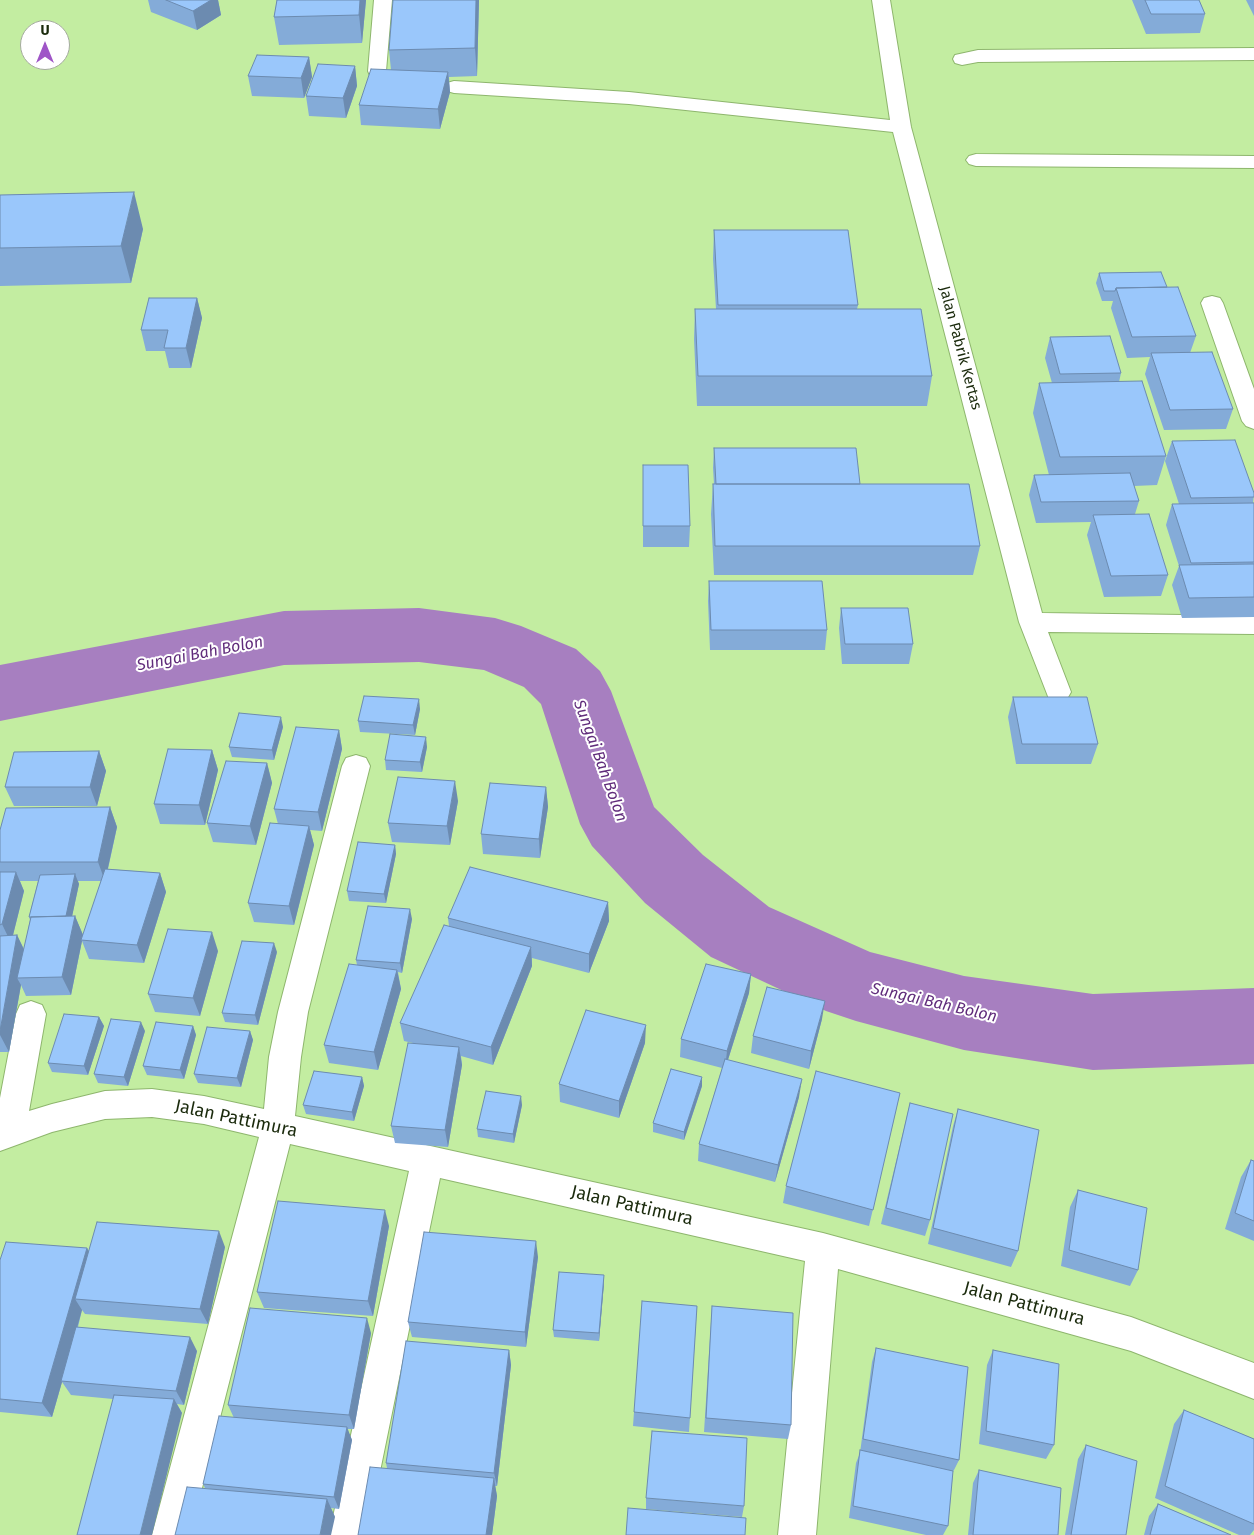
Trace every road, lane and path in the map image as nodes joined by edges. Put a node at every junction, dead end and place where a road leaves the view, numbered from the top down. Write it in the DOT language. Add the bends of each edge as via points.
graph roads {
  1 [pos="383,0"];
  2 [pos="881,0"];
  3 [pos="1254,54"];
  4 [pos="962,59"];
  5 [pos="379,76"];
  6 [pos="454,87"];
  7 [pos="901,127"];
  8 [pos="976,160"];
  9 [pos="1254,162"];
  10 [pos="1212,303"];
  11 [pos="1254,420"];
  12 [pos="1032,622"];
  13 [pos="1254,625"];
  14 [pos="1058,692"];
  15 [pos="356,766"];
  16 [pos="31,1014"];
  17 [pos="278,1127"];
  18 [pos="5,1133"];
  19 [pos="427,1161"];
  20 [pos="823,1249"];
  21 [pos="1254,1381"];
  22 [pos="172,1535"];
  23 [pos="348,1535"];
  24 [pos="797,1535"];
  1 -- 5 [label="street"];
  2 -- 7 [label="street, Jalan Pabrik Kertas"];
  3 -- 4 [label="street" via="978,56"];
  6 -- 7 [label="street" via="630,98"];
  7 -- 12 [label="street, Jalan Pabrik Kertas"];
  8 -- 9 [label="street"];
  10 -- 11 [label="street"];
  12 -- 13 [label="street"];
  12 -- 14 [label="street, Jalan Pabrik Kertas"];
  15 -- 17 [label="street" via="293,1012"];
  16 -- 18 [label="street"];
  17 -- 18 [label="street, Jalan Pattimura" via="204,1110 152,1103 105,1105"];
  17 -- 19 [label="street, Jalan Pattimura"];
  17 -- 22 [label="street"];
  19 -- 20 [label="street, Jalan Pattimura"];
  19 -- 23 [label="street"];
  20 -- 21 [label="street, Jalan Pattimura" via="1131,1334"];
  20 -- 24 [label="street"];
}
